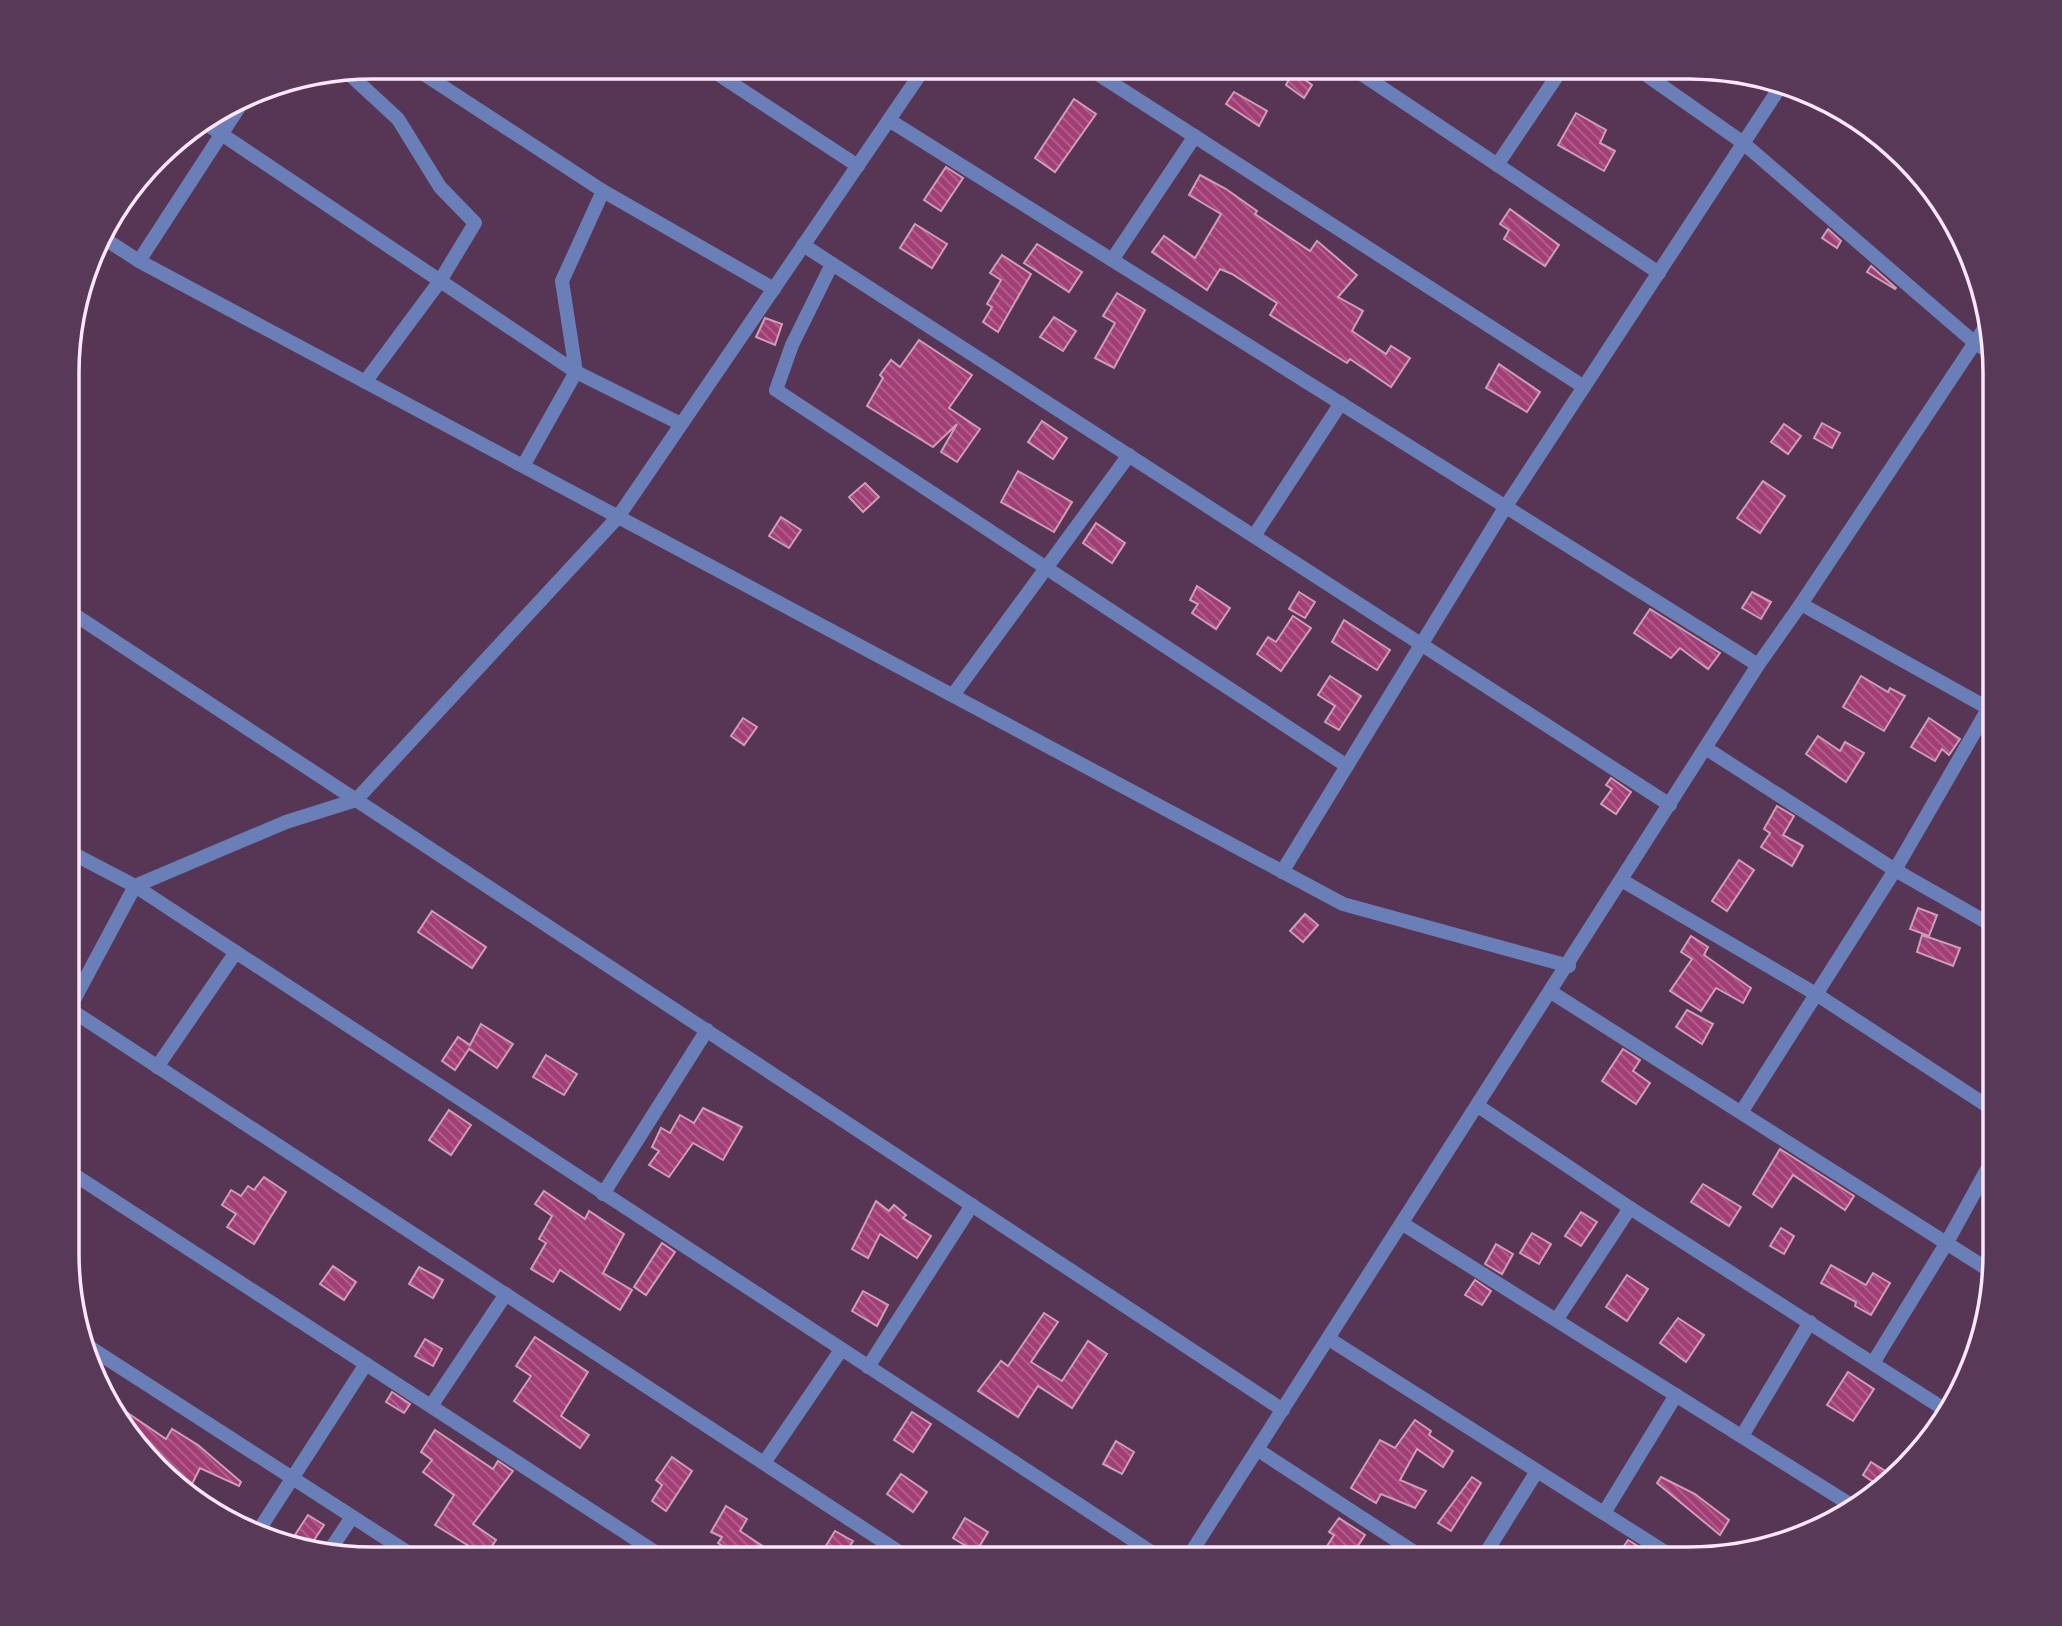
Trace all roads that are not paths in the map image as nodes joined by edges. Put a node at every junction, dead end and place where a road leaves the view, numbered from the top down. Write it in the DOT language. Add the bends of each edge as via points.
graph roads {
  1 [pos="355,79"];
  2 [pos="433,79"];
  3 [pos="725,79"];
  4 [pos="917,79"];
  5 [pos="1106,79"];
  6 [pos="1369,79"];
  7 [pos="1555,79"];
  8 [pos="1652,79"];
  9 [pos="1777,92"];
  10 [pos="234,114"];
  11 [pos="889,120"];
  12 [pos="211,127"];
  13 [pos="221,133"];
  14 [pos="1195,136"];
  15 [pos="1742,142"];
  16 [pos="1497,165"];
  17 [pos="858,166"];
  18 [pos="603,191"];
  19 [pos="110,242"];
  20 [pos="803,245"];
  21 [pos="1112,260"];
  22 [pos="139,261"];
  23 [pos="832,264"];
  24 [pos="1659,273"];
  25 [pos="440,281"];
  26 [pos="774,289"];
  27 [pos="1981,334"];
  28 [pos="1975,343"];
  29 [pos="1982,347"];
  30 [pos="576,372"];
  31 [pos="365,382"];
  32 [pos="1584,387"];
  33 [pos="1341,403"];
  34 [pos="681,424"];
  35 [pos="1129,455"];
  36 [pos="523,466"];
  37 [pos="1506,506"];
  38 [pos="618,517"];
  39 [pos="1254,536"];
  40 [pos="1046,568"];
  41 [pos="1801,604"];
  42 [pos="79,618"];
  43 [pos="1422,644"];
  44 [pos="1758,665"];
  45 [pos="953,695"];
  46 [pos="1983,705"];
  47 [pos="1983,725"];
  48 [pos="1707,749"];
  49 [pos="1347,766"];
  50 [pos="356,800"];
  51 [pos="1670,805"];
  52 [pos="79,857"];
  53 [pos="1895,870"];
  54 [pos="1282,872"];
  55 [pos="1623,881"];
  56 [pos="135,886"];
  57 [pos="1983,920"];
  58 [pos="236,952"];
  59 [pos="1569,966"];
  60 [pos="79,990"];
  61 [pos="1551,992"];
  62 [pos="1816,994"];
  63 [pos="79,1015"];
  64 [pos="707,1030"];
  65 [pos="157,1067"];
  66 [pos="1983,1103"];
  67 [pos="1478,1106"];
  68 [pos="1742,1111"];
  69 [pos="1983,1177"];
  70 [pos="79,1178"];
  71 [pos="603,1194"];
  72 [pos="972,1205"];
  73 [pos="1630,1208"];
  74 [pos="1403,1224"];
  75 [pos="1946,1244"];
  76 [pos="1983,1267"];
  77 [pos="506,1294"];
  78 [pos="1557,1320"];
  79 [pos="1810,1322"];
  80 [pos="1329,1339"];
  81 [pos="841,1350"];
  82 [pos="95,1351"];
  83 [pos="1872,1363"];
  84 [pos="366,1364"];
  85 [pos="868,1367"];
  86 [pos="1676,1395"];
  87 [pos="431,1406"];
  88 [pos="1940,1407"];
  89 [pos="1283,1410"];
  90 [pos="1742,1436"];
  91 [pos="1258,1450"];
  92 [pos="764,1463"];
  93 [pos="1537,1471"];
  94 [pos="293,1478"];
  95 [pos="1846,1502"];
  96 [pos="1604,1514"];
  97 [pos="352,1517"];
  98 [pos="262,1526"];
  99 [pos="333,1545"];
  100 [pos="399,1547"];
  101 [pos="643,1547"];
  102 [pos="892,1547"];
  103 [pos="1144,1547"];
  104 [pos="1196,1547"];
  105 [pos="1407,1547"];
  106 [pos="1490,1547"];
  107 [pos="1654,1547"];
  1 -- 25 [label="street" via="398,118 440,187 475,223"];
  2 -- 18 [label="street"];
  3 -- 17 [label="street"];
  4 -- 11 [label="street"];
  5 -- 14 [label="street"];
  6 -- 16 [label="street"];
  7 -- 16 [label="street"];
  8 -- 15 [label="street"];
  9 -- 15 [label="street"];
  10 -- 13 [label="street"];
  11 -- 17 [label="street"];
  11 -- 21 [label="street"];
  12 -- 13 [label="street"];
  13 -- 22 [label="street"];
  13 -- 25 [label="street"];
  14 -- 21 [label="street"];
  14 -- 32 [label="street"];
  15 -- 24 [label="street"];
  15 -- 28 [label="street"];
  16 -- 24 [label="street"];
  17 -- 20 [label="street"];
  18 -- 26 [label="street"];
  18 -- 30 [label="street" via="562,281"];
  19 -- 22 [label="street"];
  20 -- 23 [label="street"];
  20 -- 26 [label="street"];
  21 -- 33 [label="street"];
  22 -- 31 [label="street"];
  23 -- 35 [label="street"];
  23 -- 40 [label="street" via="792,345 776,390"];
  24 -- 32 [label="street"];
  25 -- 30 [label="street"];
  25 -- 31 [label="street"];
  26 -- 34 [label="street"];
  27 -- 28 [label="street"];
  28 -- 29 [label="street"];
  28 -- 41 [label="street"];
  30 -- 34 [label="street"];
  30 -- 36 [label="street"];
  31 -- 36 [label="street"];
  32 -- 37 [label="street"];
  33 -- 37 [label="street"];
  33 -- 39 [label="street"];
  34 -- 38 [label="street"];
  35 -- 39 [label="street"];
  35 -- 40 [label="street"];
  36 -- 38 [label="street"];
  37 -- 43 [label="street"];
  37 -- 44 [label="street"];
  38 -- 45 [label="street"];
  38 -- 50 [label="street"];
  39 -- 43 [label="street"];
  40 -- 45 [label="street"];
  40 -- 49 [label="street"];
  41 -- 44 [label="street"];
  41 -- 46 [label="street"];
  42 -- 50 [label="street"];
  43 -- 49 [label="street"];
  43 -- 51 [label="street"];
  44 -- 48 [label="street"];
  45 -- 54 [label="street"];
  47 -- 53 [label="street"];
  48 -- 51 [label="street"];
  48 -- 53 [label="street"];
  49 -- 54 [label="street"];
  50 -- 56 [label="street" via="286,822"];
  50 -- 64 [label="street"];
  51 -- 55 [label="street"];
  52 -- 56 [label="street"];
  53 -- 57 [label="street"];
  53 -- 62 [label="street"];
  54 -- 59 [label="street" via="1343,904"];
  55 -- 59 [label="street"];
  55 -- 62 [label="street"];
  56 -- 58 [label="street"];
  56 -- 60 [label="street"];
  58 -- 65 [label="street"];
  58 -- 71 [label="street"];
  59 -- 61 [label="street"];
  61 -- 67 [label="street"];
  61 -- 68 [label="street"];
  62 -- 66 [label="street"];
  62 -- 68 [label="street"];
  63 -- 65 [label="street"];
  64 -- 71 [label="street"];
  64 -- 72 [label="street"];
  65 -- 77 [label="street"];
  67 -- 73 [label="street"];
  67 -- 74 [label="street"];
  68 -- 75 [label="street"];
  69 -- 75 [label="street"];
  70 -- 84 [label="street"];
  71 -- 81 [label="street"];
  72 -- 85 [label="street"];
  72 -- 89 [label="street"];
  73 -- 78 [label="street"];
  73 -- 79 [label="street"];
  74 -- 78 [label="street"];
  74 -- 80 [label="street"];
  75 -- 76 [label="street"];
  75 -- 83 [label="street"];
  77 -- 87 [label="street"];
  77 -- 92 [label="street"];
  78 -- 86 [label="street"];
  79 -- 83 [label="street"];
  79 -- 90 [label="street"];
  80 -- 89 [label="street"];
  80 -- 93 [label="street"];
  81 -- 85 [label="street"];
  81 -- 92 [label="street"];
  82 -- 94 [label="street"];
  83 -- 88 [label="street"];
  84 -- 87 [label="street"];
  84 -- 94 [label="street"];
  85 -- 103 [label="street"];
  86 -- 90 [label="street"];
  86 -- 96 [label="street"];
  87 -- 101 [label="street"];
  89 -- 91 [label="street"];
  90 -- 95 [label="street"];
  91 -- 104 [label="street"];
  91 -- 105 [label="street"];
  92 -- 102 [label="street"];
  93 -- 96 [label="street"];
  93 -- 106 [label="street"];
  94 -- 97 [label="street"];
  94 -- 98 [label="street"];
  96 -- 107 [label="street"];
  97 -- 99 [label="street"];
  97 -- 100 [label="street"];
}
